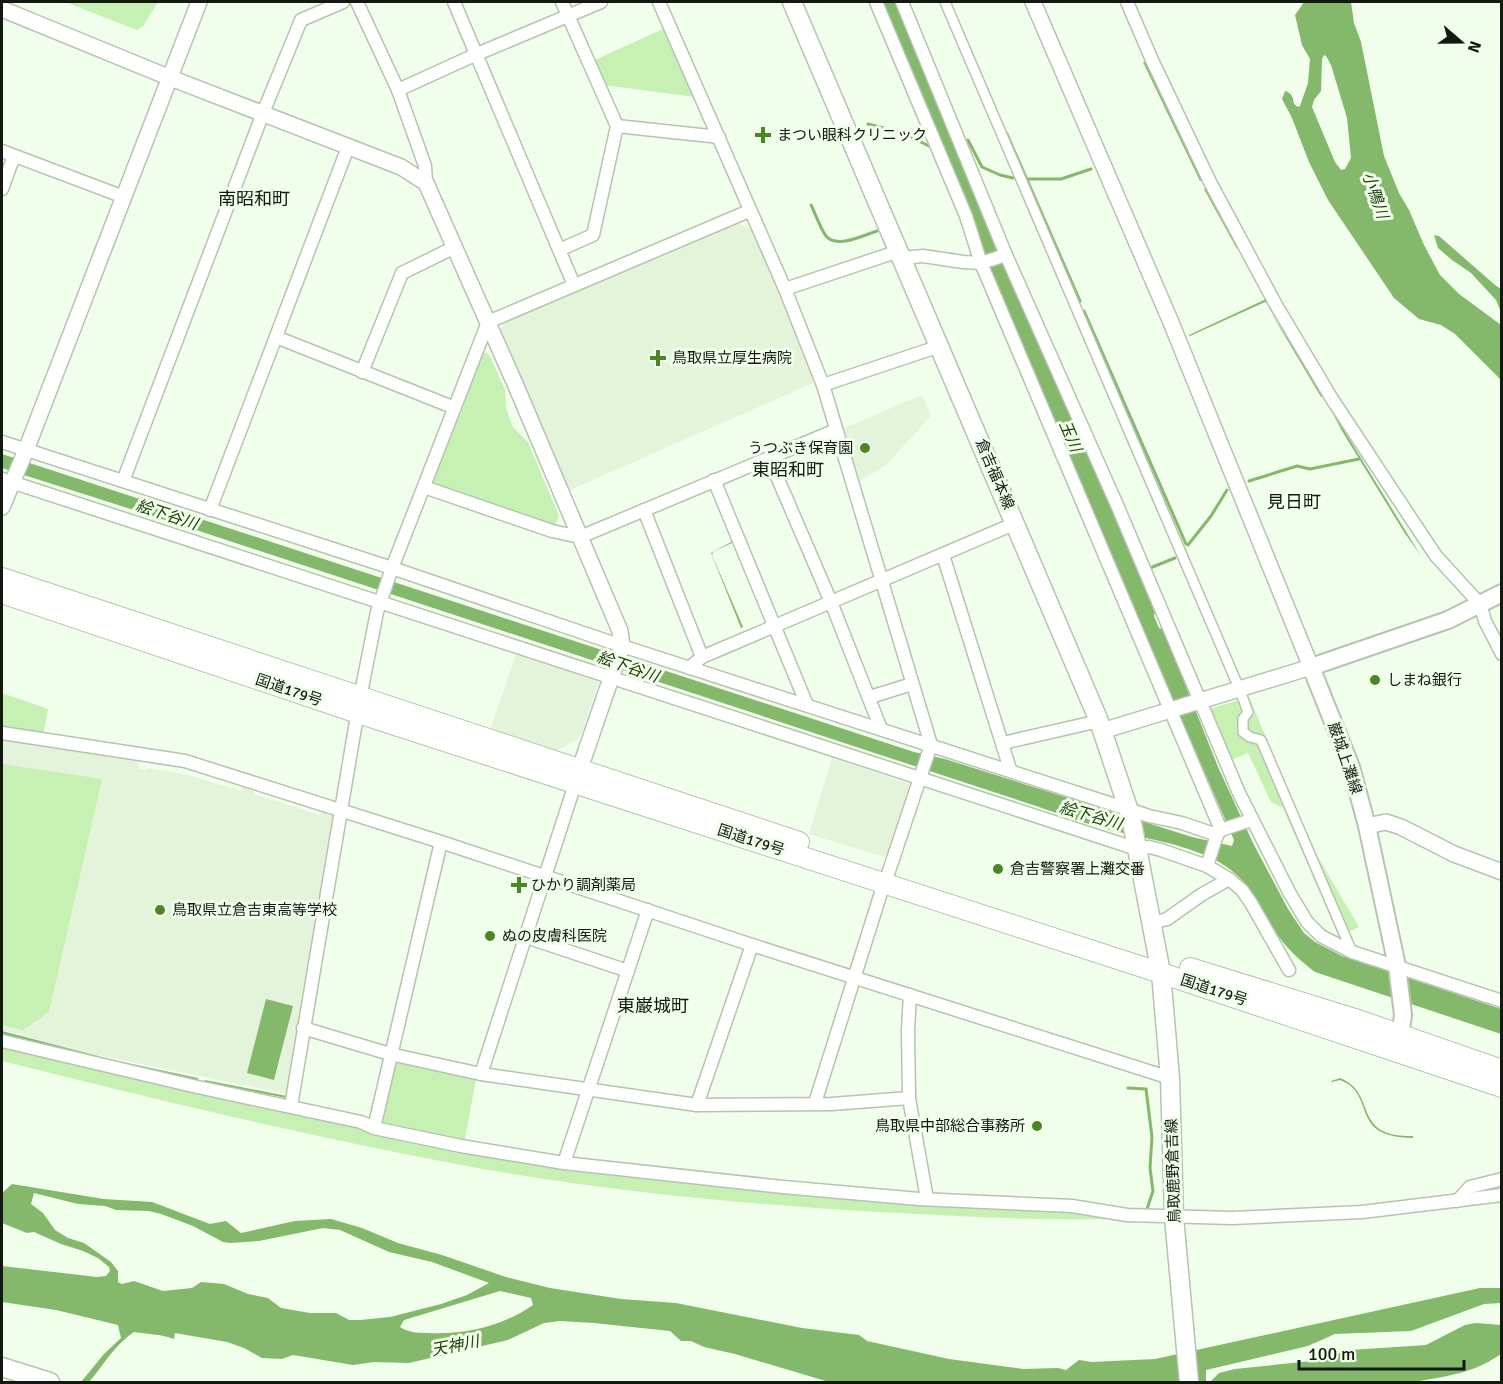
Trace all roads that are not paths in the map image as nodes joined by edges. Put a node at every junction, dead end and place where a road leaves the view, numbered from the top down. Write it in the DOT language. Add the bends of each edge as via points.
graph roads {
  1 [pos="199,2"];
  2 [pos="343,2"];
  3 [pos="357,2"];
  4 [pos="454,2"];
  5 [pos="562,2"];
  6 [pos="601,2"];
  7 [pos="659,2"];
  8 [pos="792,2"];
  9 [pos="876,2"];
  10 [pos="902,2"];
  11 [pos="945,2"];
  12 [pos="1033,2"];
  13 [pos="1127,2"];
  14 [pos="2,9"];
  15 [pos="568,15"];
  16 [pos="477,54"];
  17 [pos="168,77"];
  18 [pos="398,90"];
  19 [pos="263,113"];
  20 [pos="617,126"];
  21 [pos="719,137"];
  22 [pos="348,147"];
  23 [pos="2,151"];
  24 [pos="14,156"];
  25 [pos="426,183"];
  26 [pos="2,189"];
  27 [pos="124,197"];
  28 [pos="749,211"];
  29 [pos="455,247"];
  30 [pos="559,249"];
  31 [pos="900,254"];
  32 [pos="1006,255"];
  33 [pos="981,262"];
  34 [pos="574,285"];
  35 [pos="785,289"];
  36 [pos="488,322"];
  37 [pos="276,337"];
  38 [pos="940,346"];
  39 [pos="362,372"];
  40 [pos="823,385"];
  41 [pos="455,408"];
  42 [pos="836,430"];
  43 [pos="2,442"];
  44 [pos="24,454"];
  45 [pos="769,458"];
  46 [pos="9,479"];
  47 [pos="714,480"];
  48 [pos="123,481"];
  49 [pos="423,487"];
  50 [pos="2,507"];
  51 [pos="210,510"];
  52 [pos="644,510"];
  53 [pos="1016,523"];
  54 [pos="580,537"];
  55 [pos="943,555"];
  56 [pos="390,573"];
  57 [pos="2,578"];
  58 [pos="880,580"];
  59 [pos="2,593"];
  60 [pos="381,599"];
  61 [pos="1490,599"];
  62 [pos="831,602"];
  63 [pos="774,627"];
  64 [pos="620,650"];
  65 [pos="1502,654"];
  66 [pos="702,657"];
  67 [pos="1311,667"];
  68 [pos="689,668"];
  69 [pos="612,674"];
  70 [pos="912,684"];
  71 [pos="1239,688"];
  72 [pos="870,697"];
  73 [pos="1198,702"];
  74 [pos="807,705"];
  75 [pos="359,706"];
  76 [pos="1173,710"];
  77 [pos="1101,726"];
  78 [pos="881,729"];
  79 [pos="2,733"];
  80 [pos="1003,743"];
  81 [pos="930,749"];
  82 [pos="1010,770"];
  83 [pos="921,775"];
  84 [pos="577,777"];
  85 [pos="341,810"];
  86 [pos="1129,812"];
  87 [pos="1251,820"];
  88 [pos="1366,826"];
  89 [pos="1219,832"];
  90 [pos="441,842"];
  91 [pos="1137,846"];
  92 [pos="1207,866"];
  93 [pos="1502,872"];
  94 [pos="545,877"];
  95 [pos="887,877"];
  96 [pos="1229,879"];
  97 [pos="648,910"];
  98 [pos="1151,924"];
  99 [pos="526,937"];
  100 [pos="752,945"];
  101 [pos="1352,952"];
  102 [pos="1160,966"];
  103 [pos="1397,969"];
  104 [pos="1289,970"];
  105 [pos="628,971"];
  106 [pos="854,977"];
  107 [pos="910,995"];
  108 [pos="1502,1001"];
  109 [pos="303,1028"];
  110 [pos="2,1041"];
  111 [pos="1399,1043"];
  112 [pos="390,1054"];
  113 [pos="1502,1070"];
  114 [pos="481,1074"];
  115 [pos="1170,1078"];
  116 [pos="1502,1087"];
  117 [pos="589,1091"];
  118 [pos="909,1098"];
  119 [pos="815,1103"];
  120 [pos="697,1105"];
  121 [pos="291,1106"];
  122 [pos="374,1128"];
  123 [pos="564,1163"];
  124 [pos="1502,1179"];
  125 [pos="1502,1195"];
  126 [pos="927,1199"];
  127 [pos="1457,1201"];
  128 [pos="1174,1221"];
  129 [pos="2,1367"];
  130 [pos="50,1383"];
  131 [pos="1189,1383"];
  1 -- 17 [label="street"];
  2 -- 19 [label="street" via="301,20"];
  3 -- 18 [label="street"];
  4 -- 16 [label="street"];
  5 -- 15 [label="street"];
  6 -- 15 [label="street"];
  7 -- 21 [label="street"];
  8 -- 31 [label="main road, 倉吉福本線"];
  9 -- 33 [label="street" via="966,216"];
  10 -- 32 [label="street"];
  11 -- 71 [label="street"];
  12 -- 67 [label="street" via="1170,320"];
  13 -- 61 [label="street" via="1210,182 1332,399 1436,556"];
  14 -- 17 [label="street"];
  15 -- 16 [label="street"];
  15 -- 20 [label="street"];
  16 -- 18 [label="street"];
  16 -- 30 [label="street"];
  17 -- 19 [label="street"];
  17 -- 27 [label="street"];
  18 -- 25 [label="street" via="425,165"];
  19 -- 22 [label="street"];
  19 -- 48 [label="street"];
  20 -- 21 [label="street"];
  20 -- 30 [label="street" via="593,235"];
  21 -- 28 [label="street"];
  22 -- 25 [label="street" via="401,167"];
  22 -- 37 [label="street"];
  23 -- 24 [label="street"];
  24 -- 26 [label="street"];
  24 -- 27 [label="street"];
  25 -- 29 [label="street"];
  27 -- 44 [label="street"];
  28 -- 34 [label="street"];
  28 -- 35 [label="street"];
  29 -- 36 [label="street"];
  29 -- 39 [label="street" via="402,273"];
  30 -- 34 [label="street"];
  31 -- 33 [label="street"];
  31 -- 35 [label="street"];
  31 -- 38 [label="main road, 倉吉福本線"];
  32 -- 33 [label="street"];
  32 -- 73 [label="street" via="1117,505"];
  33 -- 76 [label="street"];
  34 -- 36 [label="street"];
  35 -- 40 [label="street"];
  36 -- 41 [label="street"];
  36 -- 54 [label="street"];
  37 -- 39 [label="street"];
  37 -- 51 [label="street"];
  38 -- 40 [label="street"];
  38 -- 53 [label="main road, 倉吉福本線"];
  39 -- 41 [label="street"];
  40 -- 42 [label="street"];
  41 -- 49 [label="street"];
  42 -- 45 [label="street"];
  42 -- 58 [label="street"];
  43 -- 44 [label="street"];
  44 -- 46 [label="street"];
  44 -- 48 [label="street"];
  45 -- 47 [label="street"];
  45 -- 62 [label="street"];
  46 -- 50 [label="street"];
  46 -- 60 [label="street"];
  47 -- 52 [label="street"];
  47 -- 63 [label="street"];
  48 -- 51 [label="street"];
  49 -- 54 [label="street"];
  49 -- 56 [label="street"];
  51 -- 56 [label="street"];
  52 -- 54 [label="street"];
  52 -- 66 [label="street"];
  53 -- 55 [label="street"];
  53 -- 77 [label="main road, 倉吉福本線"];
  54 -- 64 [label="street" via="620,632"];
  55 -- 58 [label="street"];
  55 -- 80 [label="street"];
  56 -- 60 [label="street"];
  56 -- 64 [label="street"];
  57 -- 75 [label="highway, 国道179号"];
  58 -- 62 [label="street"];
  58 -- 70 [label="street"];
  59 -- 75 [label="highway, 国道179号"];
  60 -- 69 [label="street"];
  60 -- 75 [label="street"];
  61 -- 65 [label="street" via="1485,621"];
  61 -- 67 [label="main road" via="1448,620"];
  62 -- 63 [label="street"];
  62 -- 72 [label="street"];
  63 -- 66 [label="street"];
  63 -- 74 [label="street"];
  64 -- 68 [label="street"];
  64 -- 69 [label="street"];
  66 -- 68 [label="street"];
  67 -- 71 [label="street"];
  67 -- 88 [label="main road, 巌城上灘線" via="1351,767"];
  68 -- 74 [label="street"];
  69 -- 83 [label="street"];
  69 -- 84 [label="street"];
  70 -- 72 [label="street"];
  70 -- 81 [label="street"];
  71 -- 73 [label="street"];
  71 -- 101 [label="street" via="1248,712 1243,719 1243,732 1261,740"];
  72 -- 78 [label="street"];
  73 -- 76 [label="street"];
  73 -- 87 [label="street"];
  74 -- 78 [label="street"];
  75 -- 84 [label="highway, 国道179号"];
  75 -- 85 [label="street"];
  76 -- 77 [label="street"];
  76 -- 89 [label="street"];
  77 -- 80 [label="street"];
  77 -- 86 [label="main road, 倉吉福本線"];
  78 -- 81 [label="street"];
  79 -- 85 [label="street" via="185,761"];
  80 -- 82 [label="street"];
  81 -- 82 [label="street"];
  81 -- 83 [label="street"];
  82 -- 86 [label="street"];
  83 -- 91 [label="street"];
  83 -- 95 [label="street"];
  84 -- 94 [label="street"];
  84 -- 95 [label="highway, 国道179号"];
  85 -- 90 [label="street"];
  85 -- 109 [label="street"];
  86 -- 89 [label="street"];
  86 -- 91 [label="main road, 倉吉福本線"];
  87 -- 89 [label="street"];
  87 -- 101 [label="street" via="1307,922 1321,936"];
  88 -- 93 [label="street" via="1386,822 1401,826 1454,854"];
  88 -- 103 [label="main road, 巌城上灘線"];
  89 -- 92 [label="street"];
  90 -- 94 [label="street"];
  90 -- 112 [label="street"];
  91 -- 92 [label="street"];
  91 -- 98 [label="main road, 倉吉福本線"];
  92 -- 96 [label="street"];
  94 -- 97 [label="street"];
  94 -- 99 [label="street"];
  95 -- 102 [label="highway, 国道179号"];
  95 -- 106 [label="street"];
  96 -- 98 [label="street" via="1167,919"];
  96 -- 104 [label="street" via="1251,903"];
  97 -- 100 [label="street"];
  97 -- 105 [label="street"];
  98 -- 102 [label="main road, 倉吉福本線"];
  99 -- 105 [label="street"];
  99 -- 114 [label="street"];
  100 -- 106 [label="street"];
  100 -- 120 [label="street"];
  101 -- 103 [label="street"];
  102 -- 111 [label="highway, 国道179号"];
  102 -- 115 [label="main road, 鳥取鹿野倉吉線"];
  103 -- 108 [label="street"];
  103 -- 111 [label="main road, 巌城上灘線" via="1403,1015"];
  105 -- 117 [label="street"];
  106 -- 107 [label="street"];
  106 -- 119 [label="street"];
  107 -- 115 [label="street"];
  107 -- 118 [label="street"];
  109 -- 112 [label="street"];
  109 -- 121 [label="street"];
  110 -- 121 [label="street"];
  111 -- 113 [label="highway, 国道179号"];
  111 -- 116 [label="highway, 国道179号"];
  112 -- 114 [label="street"];
  112 -- 122 [label="street"];
  114 -- 117 [label="street"];
  115 -- 128 [label="main road, 鳥取鹿野倉吉線"];
  117 -- 120 [label="street"];
  117 -- 123 [label="street"];
  118 -- 119 [label="street"];
  118 -- 126 [label="street"];
  119 -- 120 [label="street"];
  121 -- 122 [label="street"];
  122 -- 123 [label="street"];
  123 -- 126 [label="street"];
  124 -- 127 [label="street" via="1470,1187"];
  125 -- 127 [label="street"];
  126 -- 128 [label="street" via="1072,1206"];
  127 -- 128 [label="street" via="1362,1212"];
  128 -- 131 [label="main road, 鳥取鹿野倉吉線"];
  129 -- 130 [label="main road"];
}
